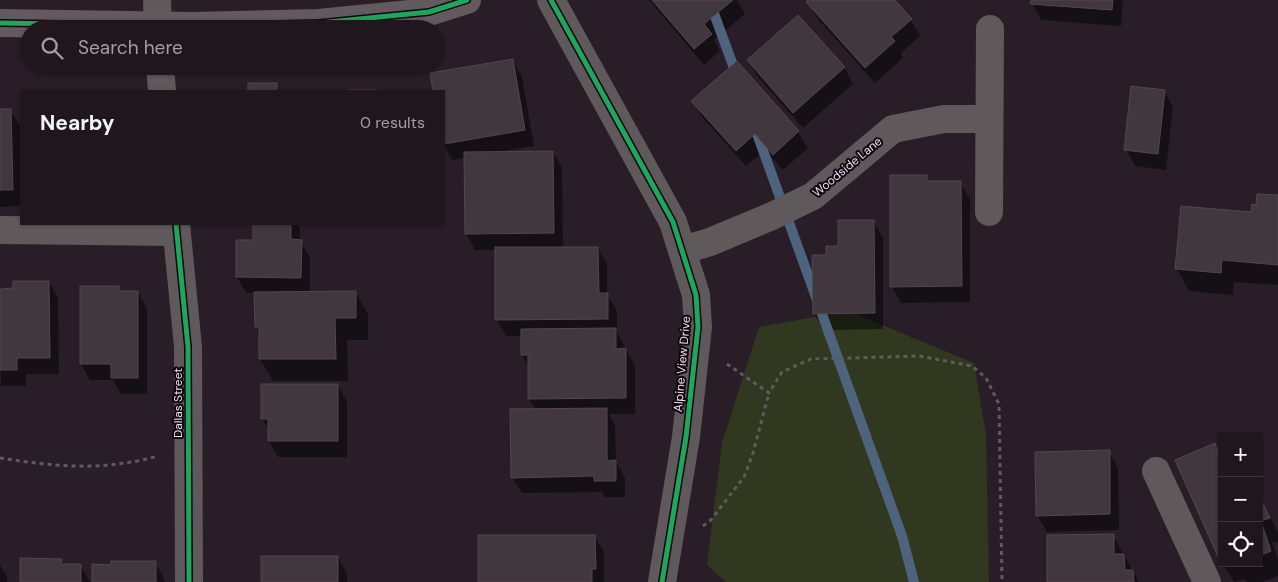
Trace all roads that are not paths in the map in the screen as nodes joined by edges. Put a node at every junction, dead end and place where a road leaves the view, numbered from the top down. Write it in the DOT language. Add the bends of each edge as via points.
graph roads {
  1 [pos="466,0"];
  2 [pos="551,0"];
  3 [pos="158,18"];
  4 [pos="95,20"];
  5 [pos="222,20"];
  6 [pos="349,20"];
  7 [pos="20,22"];
  8 [pos="0,23"];
  9 [pos="990,29"];
  10 [pos="161,75"];
  11 [pos="162,90"];
  12 [pos="989,118"];
  13 [pos="989,212"];
  14 [pos="176,228"];
  15 [pos="0,230"];
  16 [pos="683,250"];
  17 [pos="1156,471"];
  18 [pos="189,582"];
  19 [pos="662,582"];
  20 [pos="1207,582"];
  1 -- 6 [label="street" via="428,12"];
  2 -- 16 [label="street, Alpine View Drive" via="673,222"];
  3 -- 4 [label="street"];
  3 -- 5 [label="street"];
  7 -- 8 [label="street"];
  9 -- 12 [label="street"];
  10 -- 11 [label="street"];
  12 -- 13 [label="street"];
  12 -- 16 [label="street, Woodside Lane" via="944,119 893,129 814,196"];
  14 -- 15 [label="street"];
  14 -- 18 [label="street, Dallas Street" via="188,346"];
  16 -- 19 [label="street, Alpine View Drive" via="696,295 698,327 686,437"];
  17 -- 20 [label="street"];
}
